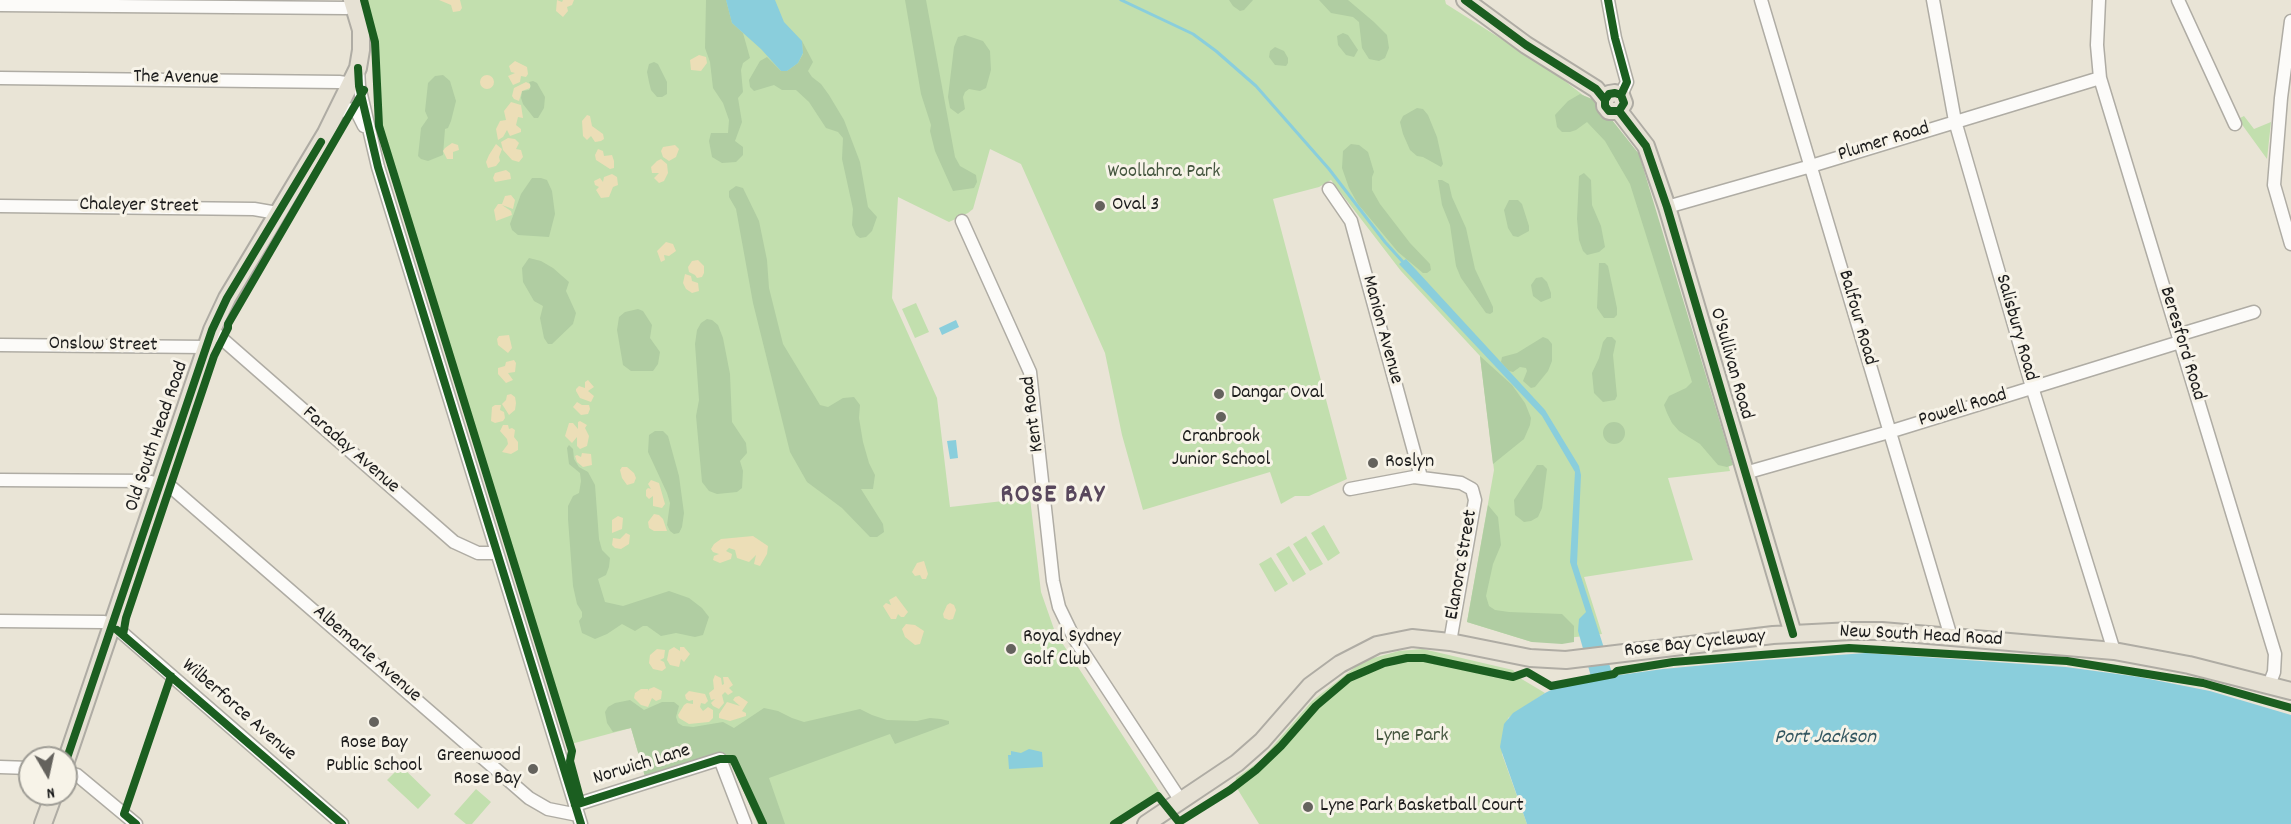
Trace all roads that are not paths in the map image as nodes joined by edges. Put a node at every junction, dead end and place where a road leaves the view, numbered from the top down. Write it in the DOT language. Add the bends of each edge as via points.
graph roads {
  1 [pos="1465,0"];
  2 [pos="1608,0"];
  3 [pos="1761,0"];
  4 [pos="1933,0"];
  5 [pos="2099,0"];
  6 [pos="2178,0"];
  7 [pos="353,3"];
  8 [pos="0,4"];
  9 [pos="2291,21"];
  10 [pos="355,76"];
  11 [pos="0,78"];
  12 [pos="2100,78"];
  13 [pos="1615,102"];
  14 [pos="337,113"];
  15 [pos="1955,121"];
  16 [pos="2235,124"];
  17 [pos="1811,166"];
  18 [pos="378,167"];
  19 [pos="1329,189"];
  20 [pos="0,206"];
  21 [pos="1667,207"];
  22 [pos="277,213"];
  23 [pos="962,221"];
  24 [pos="2291,244"];
  25 [pos="2254,312"];
  26 [pos="212,330"];
  27 [pos="2179,338"];
  28 [pos="0,345"];
  29 [pos="206,347"];
  30 [pos="2032,387"];
  31 [pos="1889,432"];
  32 [pos="1745,473"];
  33 [pos="1421,477"];
  34 [pos="0,480"];
  35 [pos="160,484"];
  36 [pos="1350,489"];
  37 [pos="496,553"];
  38 [pos="0,621"];
  39 [pos="112,624"];
  40 [pos="1793,634"];
  41 [pos="1951,637"];
  42 [pos="1450,642"];
  43 [pos="2114,651"];
  44 [pos="2269,685"];
  45 [pos="2291,692"];
  46 [pos="71,746"];
  47 [pos="0,767"];
  48 [pos="18,768"];
  49 [pos="78,776"];
  50 [pos="1181,801"];
  51 [pos="50,806"];
  52 [pos="578,815"];
  53 [pos="43,824"];
  54 [pos="136,824"];
  55 [pos="342,824"];
  56 [pos="745,824"];
  57 [pos="1146,824"];
  1 -- 13 [label="main road, O'Sullivan Road"];
  2 -- 13 [label="street" via="1628,82"];
  3 -- 17 [label="street, Balfour Road"];
  4 -- 15 [label="street, Salisbury Road"];
  5 -- 12 [label="street, Beresford Road"];
  6 -- 16 [label="street"];
  7 -- 8 [label="street" via="346,8"];
  7 -- 10 [label="main road, Old South Head Road" via="361,39"];
  9 -- 24 [label="street" via="2274,185"];
  10 -- 11 [label="street, The Avenue" via="341,82"];
  10 -- 14 [label="main road, Old South Head Road"];
  10 -- 18 [label="street"];
  12 -- 15 [label="street, Plumer Road"];
  12 -- 27 [label="street, Beresford Road"];
  13 -- 21 [label="main road, O'Sullivan Road" via="1646,146"];
  14 -- 18 [label="street" via="356,110"];
  14 -- 22 [label="main road, Old South Head Road"];
  15 -- 17 [label="street, Plumer Road"];
  15 -- 30 [label="street, Salisbury Road"];
  17 -- 21 [label="street, Plumer Road"];
  17 -- 31 [label="street, Balfour Road"];
  18 -- 37 [label="street"];
  19 -- 33 [label="street, Manion Avenue" via="1351,221"];
  20 -- 22 [label="street, Chaleyer Street" via="254,209"];
  21 -- 32 [label="main road, O'Sullivan Road"];
  22 -- 26 [label="main road, Old South Head Road"];
  23 -- 50 [label="street, Kent Road" via="1030,372 1059,607 1074,638"];
  25 -- 27 [label="street, Powell Road"];
  26 -- 29 [label="main road, Old South Head Road"];
  26 -- 37 [label="street, Faraday Avenue" via="454,542 478,553"];
  27 -- 30 [label="street, Powell Road"];
  27 -- 44 [label="street, Beresford Road" via="2275,654"];
  28 -- 29 [label="street, Onslow Street"];
  29 -- 35 [label="main road, Old South Head Road"];
  30 -- 31 [label="street, Powell Road"];
  30 -- 43 [label="street, Salisbury Road"];
  31 -- 32 [label="street, Powell Road"];
  31 -- 41 [label="street, Balfour Road"];
  32 -- 40 [label="main road, O'Sullivan Road"];
  33 -- 36 [label="street"];
  33 -- 42 [label="street, Elanora Street" via="1461,483 1472,489 1475,500"];
  34 -- 35 [label="street"];
  35 -- 39 [label="main road, Old South Head Road"];
  35 -- 52 [label="street, Albemarle Avenue" via="174,489 529,798 548,809"];
  37 -- 52 [label="street"];
  38 -- 39 [label="street"];
  39 -- 46 [label="main road, Old South Head Road"];
  39 -- 55 [label="street, Wilberforce Avenue"];
  40 -- 41 [label="main road, New South Head Road" via="1852,631"];
  40 -- 42 [label="main road, New South Head Road" via="1557,660"];
  41 -- 43 [label="main road, New South Head Road"];
  42 -- 50 [label="main road, New South Head Road" via="1395,640 1340,664 1310,686 1253,750"];
  43 -- 44 [label="main road, New South Head Road"];
  44 -- 45 [label="main road, New South Head Road"];
  47 -- 48 [label="street"];
  49 -- 54 [label="street"];
  50 -- 57 [label="main road, New South Head Road"];
  51 -- 53 [label="main road"];
  52 -- 56 [label="street, Norwich Lane" via="720,759"];
}
